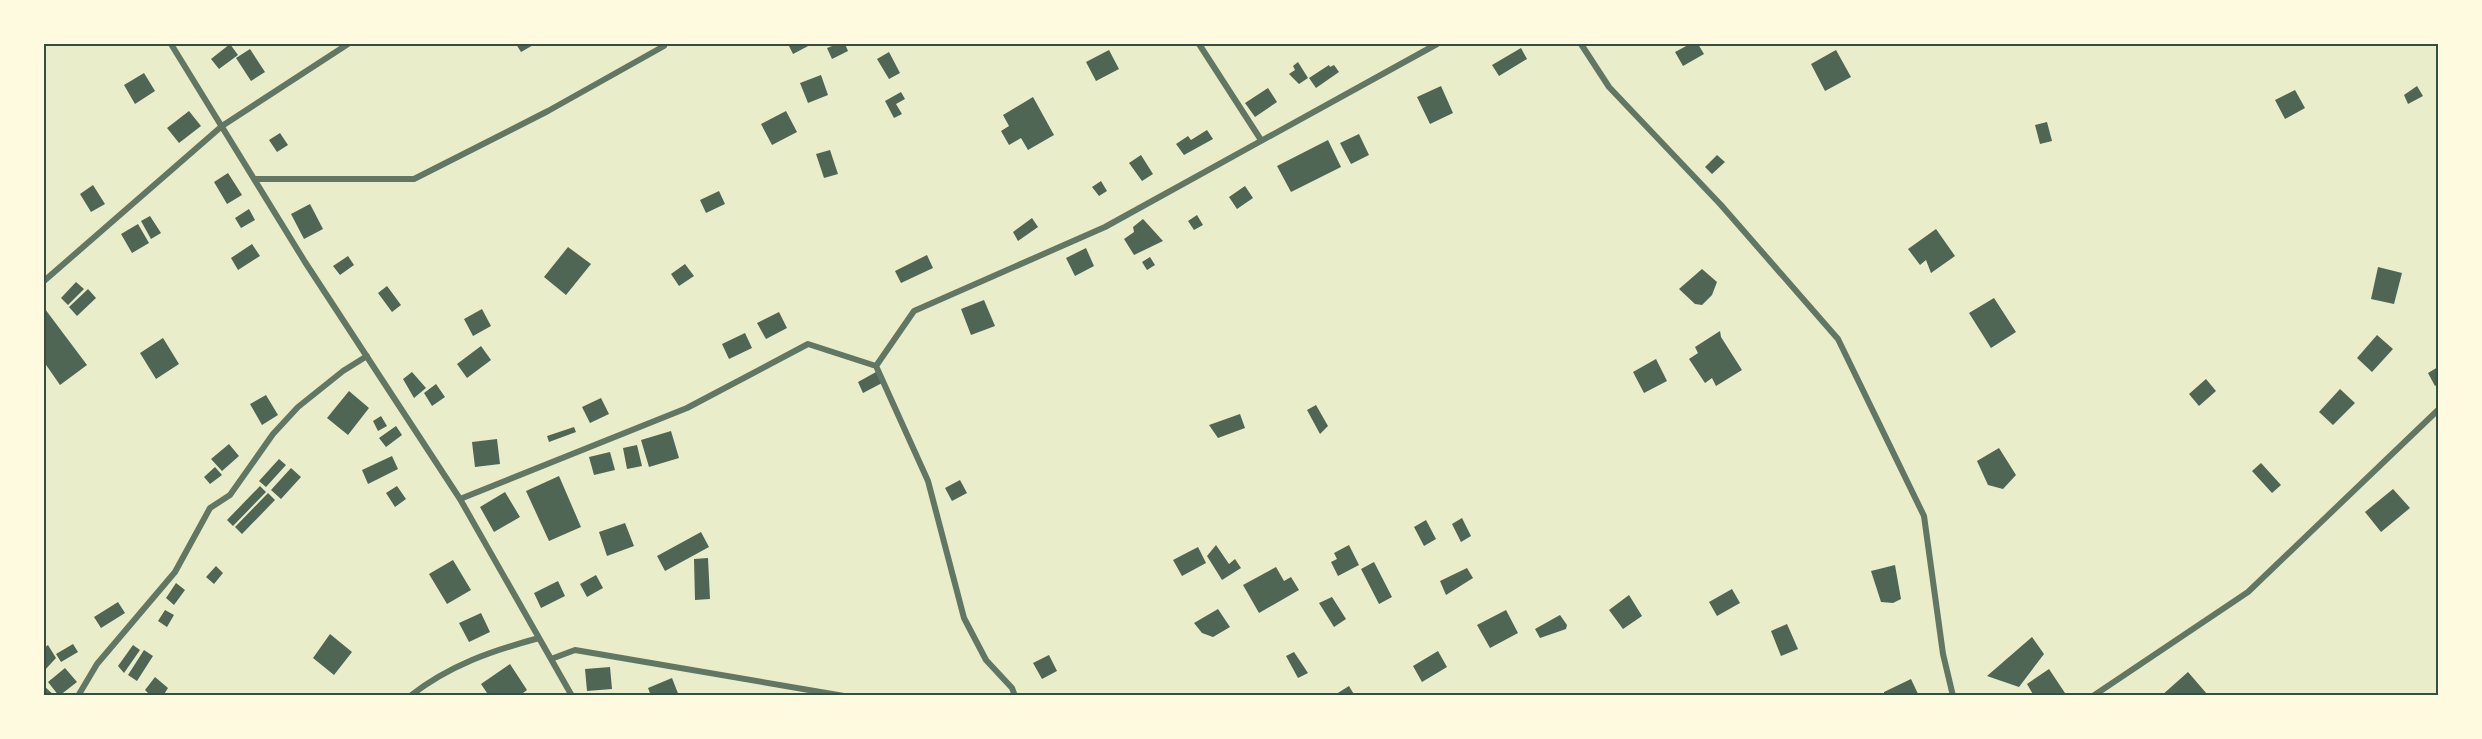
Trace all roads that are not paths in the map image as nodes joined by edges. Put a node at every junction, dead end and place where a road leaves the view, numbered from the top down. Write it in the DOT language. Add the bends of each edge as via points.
graph roads {
  1 [pos="171,44"];
  2 [pos="348,44"];
  3 [pos="1199,44"];
  4 [pos="1437,44"];
  5 [pos="1581,44"];
  6 [pos="664,46"];
  7 [pos="222,126"];
  8 [pos="1261,140"];
  9 [pos="255,179"];
  10 [pos="44,281"];
  11 [pos="367,356"];
  12 [pos="876,366"];
  13 [pos="2439,410"];
  14 [pos="460,499"];
  15 [pos="539,638"];
  16 [pos="551,659"];
  17 [pos="78,696"];
  18 [pos="410,696"];
  19 [pos="572,696"];
  20 [pos="844,696"];
  21 [pos="1015,696"];
  22 [pos="1953,696"];
  23 [pos="2093,696"];
  1 -- 7 [label="street"];
  2 -- 7 [label="street"];
  3 -- 8 [label="street"];
  4 -- 8 [label="street"];
  5 -- 22 [label="street" via="1609,87 1722,205 1838,339 1924,516 1943,654"];
  6 -- 9 [label="street" via="414,179"];
  7 -- 9 [label="street"];
  7 -- 10 [label="street"];
  8 -- 12 [label="street" via="1105,227 914,311"];
  9 -- 11 [label="street"];
  11 -- 14 [label="street"];
  11 -- 17 [label="street" via="298,407 273,434 230,495 210,508 175,572 97,664"];
  12 -- 14 [label="street" via="808,344 687,408"];
  12 -- 21 [label="street" via="928,481 964,618 986,660"];
  13 -- 23 [label="street" via="2248,592"];
  14 -- 15 [label="street"];
  15 -- 16 [label="street"];
  15 -- 18 [label="street" via="494,650 437,675"];
  16 -- 19 [label="street"];
  16 -- 20 [label="street" via="575,650"];
}
